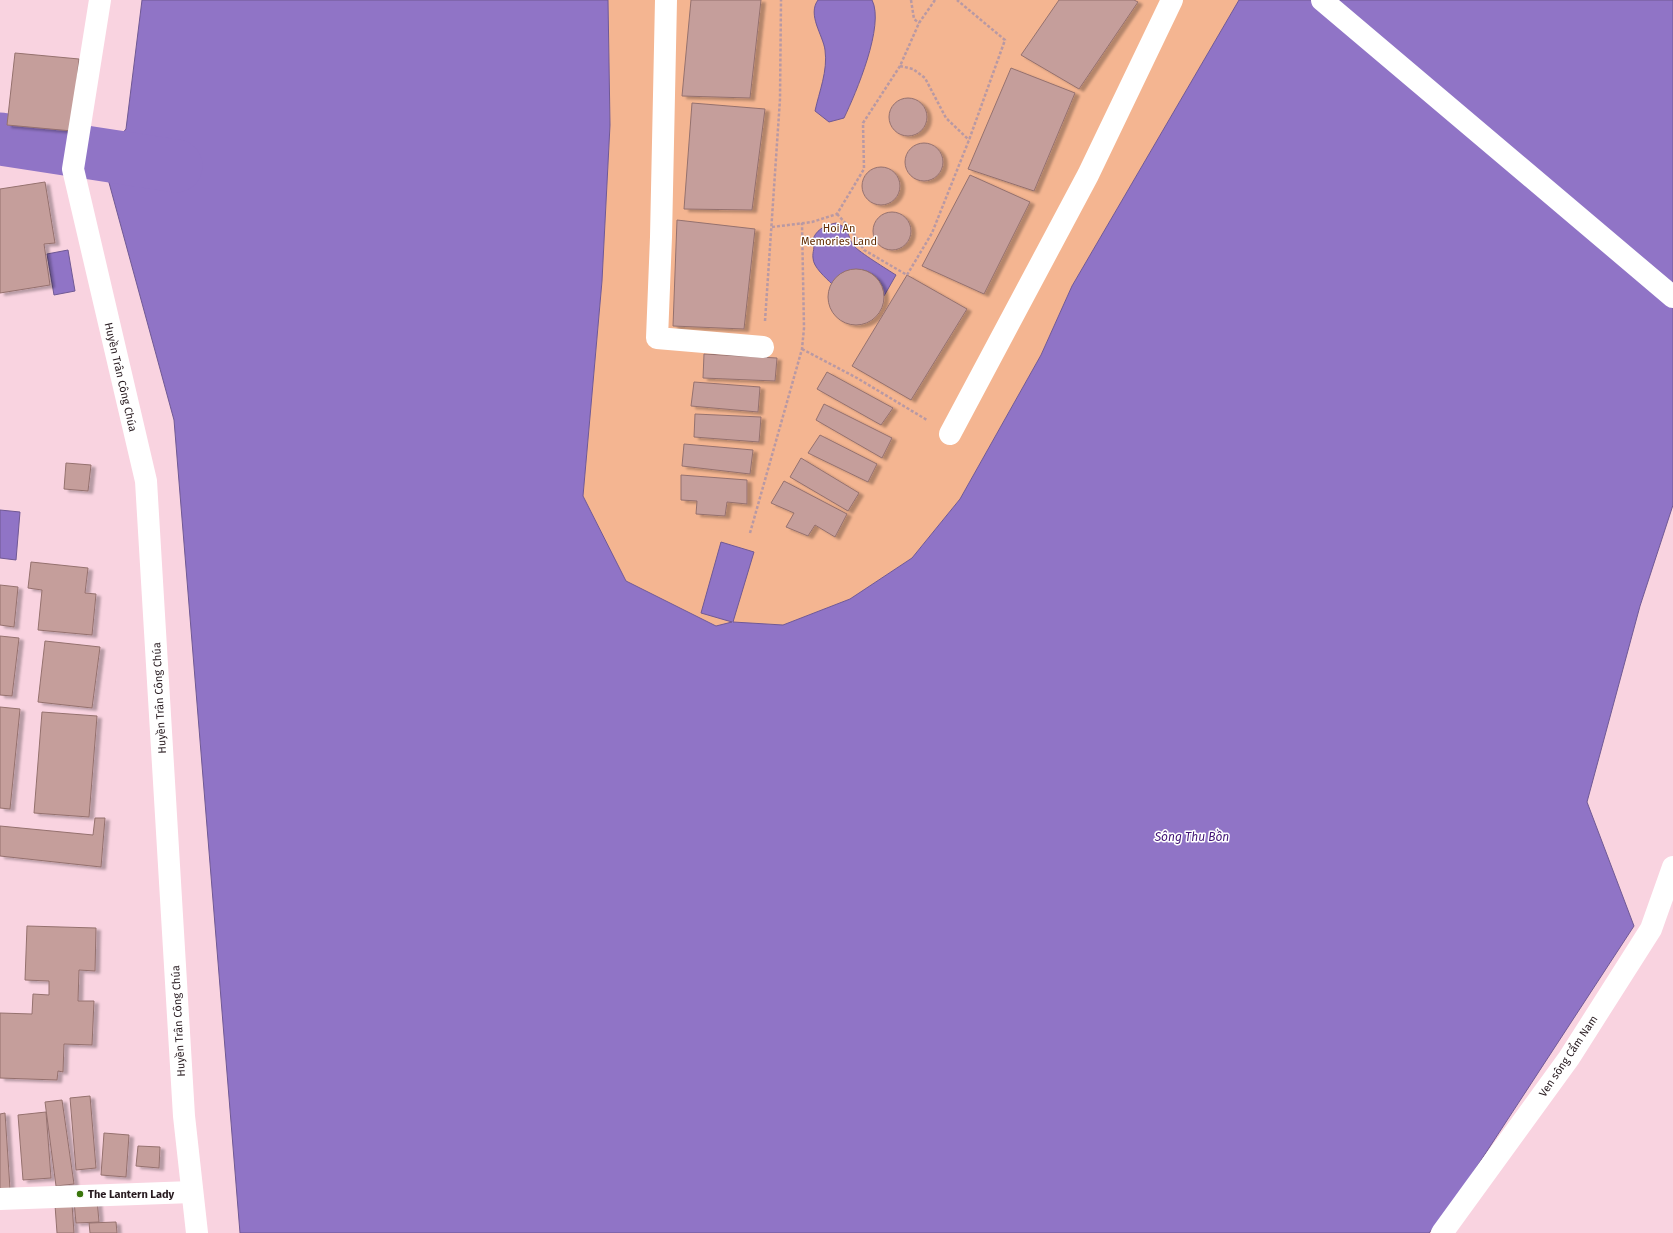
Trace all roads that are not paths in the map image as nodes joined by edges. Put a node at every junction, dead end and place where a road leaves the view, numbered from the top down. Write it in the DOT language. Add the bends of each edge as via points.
graph roads {
  1 [pos="100,0"];
  2 [pos="666,0"];
  3 [pos="1172,0"];
  4 [pos="1322,0"];
  5 [pos="1673,297"];
  6 [pos="763,347"];
  7 [pos="950,434"];
  8 [pos="1673,867"];
  9 [pos="192,1192"];
  10 [pos="0,1199"];
  11 [pos="197,1233"];
  12 [pos="1442,1233"];
  1 -- 9 [label="street, Huyền Trân Công Chúa" via="73,169 146,481 184,1116"];
  2 -- 6 [label="street" via="661,237 656,338"];
  3 -- 7 [label="street" via="1088,175"];
  4 -- 5 [label="street"];
  8 -- 12 [label="street, Ven sông Cẩm Nam" via="1651,929 1569,1058"];
  9 -- 10 [label="street"];
  9 -- 11 [label="street, Huyền Trân Công Chúa"];
}
